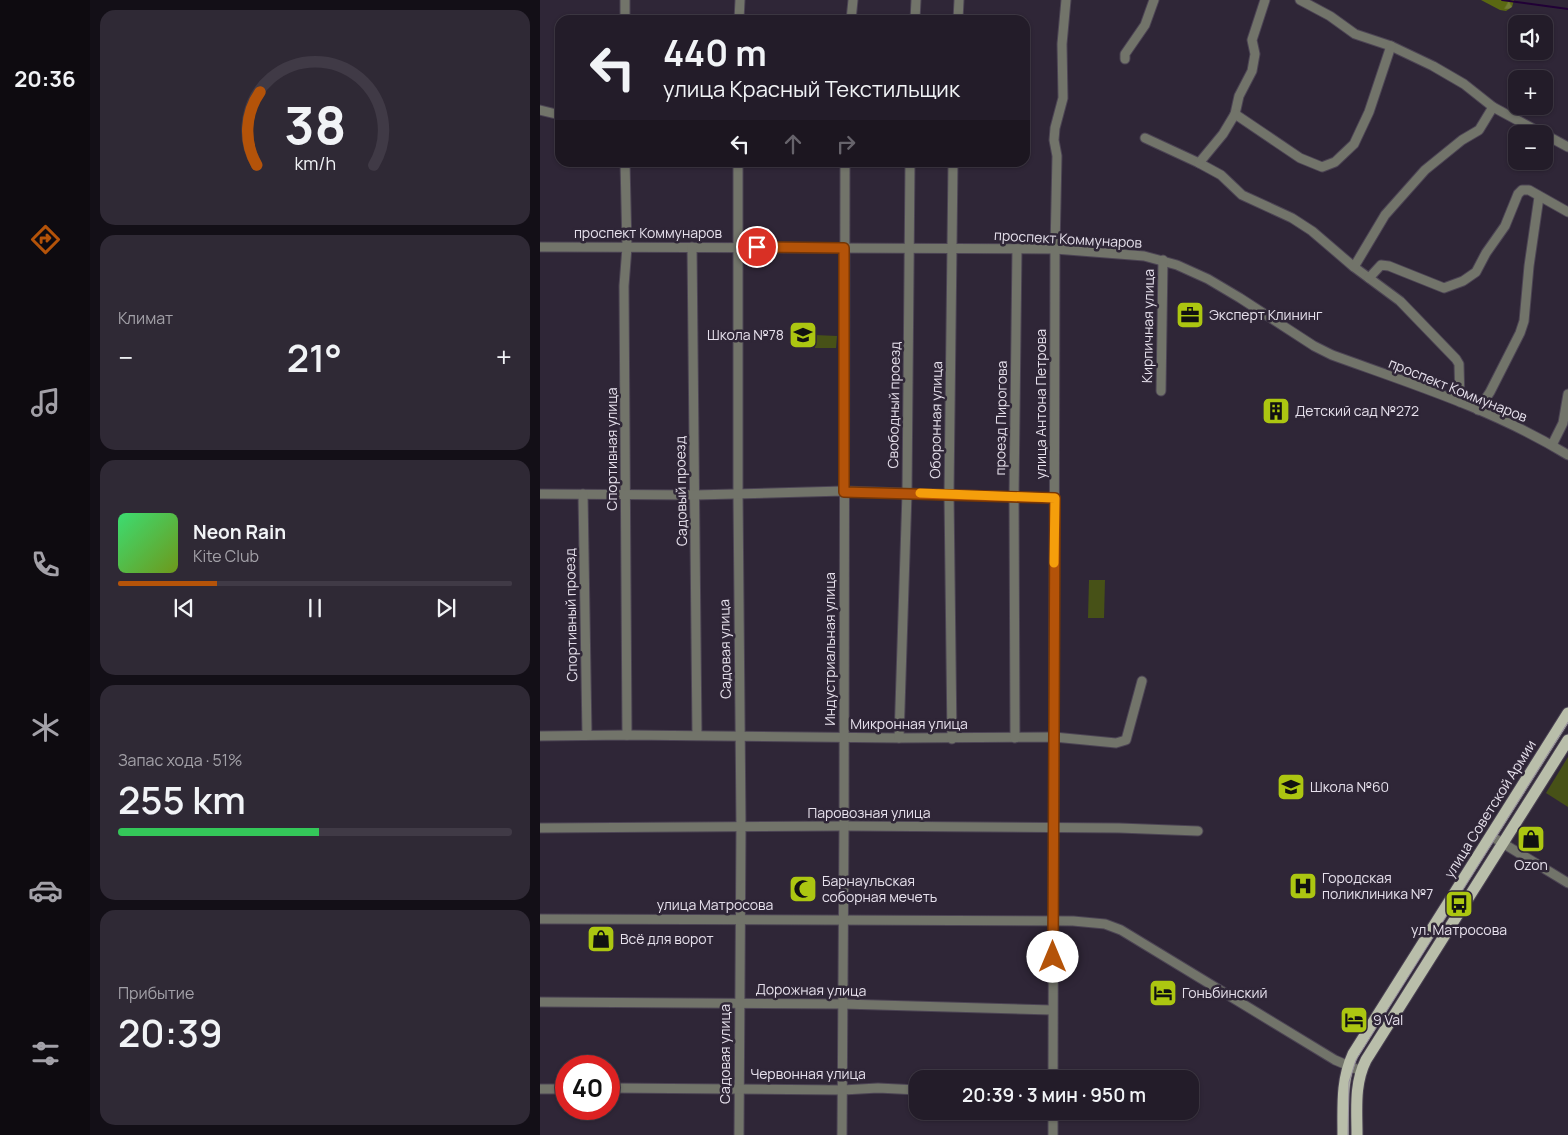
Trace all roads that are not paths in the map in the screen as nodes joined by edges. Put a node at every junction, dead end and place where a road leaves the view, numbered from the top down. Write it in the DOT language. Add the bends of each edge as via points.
graph roads {
  1 [pos="625,0"];
  2 [pos="740,0"];
  3 [pos="853,0"];
  4 [pos="916,0"];
  5 [pos="959,0"];
  6 [pos="1066,0"];
  7 [pos="1154,0"];
  8 [pos="1265,0"];
  9 [pos="1300,0"];
  10 [pos="625,15"];
  11 [pos="739,15"];
  12 [pos="852,15"];
  13 [pos="915,15"];
  14 [pos="958,15"];
  15 [pos="1391,46"];
  16 [pos="1125,59"];
  17 [pos="1493,107"];
  18 [pos="540,110"];
  19 [pos="555,114"];
  20 [pos="1235,114"];
  21 [pos="1526,125"];
  22 [pos="1145,138"];
  23 [pos="1553,139"];
  24 [pos="1568,147"];
  25 [pos="1199,163"];
  26 [pos="625,167"];
  27 [pos="738,167"];
  28 [pos="845,167"];
  29 [pos="910,167"];
  30 [pos="953,167"];
  31 [pos="1539,197"];
  32 [pos="1568,212"];
  33 [pos="540,247"];
  34 [pos="627,247"];
  35 [pos="692,247"];
  36 [pos="738,247"];
  37 [pos="844,248"];
  38 [pos="910,248"];
  39 [pos="952,248"];
  40 [pos="1017,249"];
  41 [pos="1055,250"];
  42 [pos="1162,260"];
  43 [pos="1354,267"];
  44 [pos="1369,278"];
  45 [pos="1161,391"];
  46 [pos="1568,394"];
  47 [pos="1460,402"];
  48 [pos="1478,410"];
  49 [pos="1552,445"];
  50 [pos="1568,454"];
  51 [pos="844,492"];
  52 [pos="907,493"];
  53 [pos="540,494"];
  54 [pos="583,494"];
  55 [pos="626,494"];
  56 [pos="738,494"];
  57 [pos="949,494"];
  58 [pos="695,495"];
  59 [pos="1014,496"];
  60 [pos="1055,498"];
  61 [pos="1142,682"];
  62 [pos="1568,713"];
  63 [pos="587,735"];
  64 [pos="626,735"];
  65 [pos="540,736"];
  66 [pos="697,736"];
  67 [pos="740,736"];
  68 [pos="1054,737"];
  69 [pos="843,738"];
  70 [pos="899,738"];
  71 [pos="952,738"];
  72 [pos="1015,738"];
  73 [pos="1568,740"];
  74 [pos="844,826"];
  75 [pos="741,827"];
  76 [pos="1053,827"];
  77 [pos="540,828"];
  78 [pos="1198,831"];
  79 [pos="1491,836"];
  80 [pos="1503,844"];
  81 [pos="1568,883"];
  82 [pos="540,919"];
  83 [pos="740,919"];
  84 [pos="843,919"];
  85 [pos="1053,921"];
  86 [pos="1430,932"];
  87 [pos="1442,940"];
  88 [pos="540,1002"];
  89 [pos="739,1003"];
  90 [pos="843,1004"];
  91 [pos="1052,1010"];
  92 [pos="1347,1066"];
  93 [pos="1053,1070"];
  94 [pos="1361,1071"];
  95 [pos="620,1088"];
  96 [pos="738,1088"];
  97 [pos="540,1089"];
  98 [pos="555,1089"];
  99 [pos="843,1090"];
  100 [pos="909,1090"];
  101 [pos="1053,1120"];
  102 [pos="739,1135"];
  103 [pos="842,1135"];
  104 [pos="1053,1135"];
  105 [pos="1343,1135"];
  106 [pos="1357,1135"];
  1 -- 10 [label="street"];
  2 -- 11 [label="street"];
  3 -- 12 [label="street"];
  4 -- 13 [label="street"];
  5 -- 14 [label="street"];
  6 -- 41 [label="street, улица Антона Петрова" via="1062,44 1063,98 1055,134"];
  7 -- 16 [label="street" via="1145,25 1124,54"];
  8 -- 20 [label="street" via="1252,40 1255,54 1252,70 1239,96"];
  9 -- 15 [label="street" via="1355,34"];
  15 -- 17 [label="street" via="1464,84"];
  15 -- 20 [label="street" via="1369,112 1354,144 1335,162 1322,167 1300,158"];
  17 -- 21 [label="street"];
  17 -- 43 [label="street" via="1479,130 1424,170 1385,215"];
  18 -- 19 [label="street"];
  20 -- 25 [label="street"];
  22 -- 25 [label="street"];
  23 -- 24 [label="street"];
  25 -- 43 [label="street" via="1221,175 1242,195 1312,231"];
  26 -- 34 [label="street, Спортивная улица"];
  27 -- 36 [label="street, Садовая улица"];
  28 -- 37 [label="street, Индустриальная улица"];
  29 -- 38 [label="street, Свободный проезд"];
  30 -- 39 [label="street, Оборонная улица"];
  31 -- 32 [label="street"];
  31 -- 44 [label="street" via="1529,190 1518,194 1505,226 1476,272 1458,284 1438,287 1384,265"];
  31 -- 48 [label="street" via="1524,321 1514,346"];
  33 -- 34 [label="street, проспект Коммунаров"];
  34 -- 35 [label="street, проспект Коммунаров"];
  34 -- 55 [label="street, Спортивная улица" via="624,286"];
  35 -- 36 [label="street, проспект Коммунаров"];
  35 -- 58 [label="street, Садовый проезд"];
  36 -- 37 [label="street, проспект Коммунаров"];
  36 -- 56 [label="street, Садовая улица"];
  37 -- 38 [label="street, проспект Коммунаров"];
  37 -- 51 [label="street, Индустриальная улица"];
  38 -- 39 [label="street, проспект Коммунаров"];
  38 -- 52 [label="street, Свободный проезд"];
  39 -- 40 [label="street, проспект Коммунаров"];
  39 -- 57 [label="street, Оборонная улица"];
  40 -- 41 [label="street, проспект Коммунаров"];
  40 -- 59 [label="street, проезд Пирогова"];
  41 -- 42 [label="street, проспект Коммунаров"];
  41 -- 60 [label="street, улица Антона Петрова"];
  42 -- 45 [label="street, Кирпичная улица"];
  42 -- 47 [label="street, проспект Коммунаров" via="1208,279 1326,352"];
  43 -- 44 [label="street"];
  44 -- 47 [label="street" via="1400,301 1456,359 1459,364"];
  46 -- 49 [label="street" via="1563,423"];
  47 -- 48 [label="street, проспект Коммунаров"];
  48 -- 49 [label="street, проспект Коммунаров"];
  49 -- 50 [label="street, проспект Коммунаров"];
  51 -- 52 [label="street"];
  51 -- 56 [label="street"];
  51 -- 69 [label="street, Индустриальная улица"];
  52 -- 57 [label="street"];
  52 -- 70 [label="street, Свободный проезд"];
  53 -- 54 [label="street"];
  54 -- 55 [label="street"];
  54 -- 63 [label="street, Спортивный проезд"];
  55 -- 58 [label="street"];
  55 -- 64 [label="street, Спортивная улица"];
  56 -- 58 [label="street"];
  56 -- 67 [label="street, Садовая улица"];
  57 -- 59 [label="street"];
  57 -- 71 [label="street, Оборонная улица"];
  58 -- 66 [label="street, Садовый проезд"];
  59 -- 60 [label="street"];
  59 -- 72 [label="street, проезд Пирогова"];
  60 -- 68 [label="street, улица Антона Петрова"];
  61 -- 68 [label="street, Микронная улица" via="1126,740 1116,743"];
  62 -- 79 [label="main road, улица Советской Армии"];
  63 -- 64 [label="street, Микронная улица"];
  63 -- 65 [label="street, Микронная улица"];
  64 -- 66 [label="street, Микронная улица"];
  66 -- 67 [label="street, Микронная улица"];
  67 -- 69 [label="street, Микронная улица"];
  67 -- 75 [label="street, Садовая улица"];
  68 -- 72 [label="street, Микронная улица"];
  68 -- 76 [label="street, улица Антона Петрова"];
  69 -- 70 [label="street, Микронная улица"];
  69 -- 74 [label="street, Индустриальная улица"];
  70 -- 71 [label="street, Микронная улица"];
  71 -- 72 [label="street, Микронная улица"];
  73 -- 80 [label="main road"];
  74 -- 75 [label="street, Паровозная улица"];
  74 -- 76 [label="street, Паровозная улица"];
  74 -- 84 [label="street, Индустриальная улица"];
  75 -- 77 [label="street, Паровозная улица"];
  75 -- 83 [label="street, Садовая улица"];
  76 -- 78 [label="street, Паровозная улица"];
  76 -- 85 [label="street, улица Антона Петрова"];
  79 -- 80 [label="street"];
  79 -- 86 [label="main road, улица Советской Армии"];
  80 -- 81 [label="street"];
  80 -- 87 [label="main road"];
  82 -- 83 [label="street, улица Матросова"];
  83 -- 84 [label="street, улица Матросова"];
  83 -- 89 [label="street, Садовая улица"];
  84 -- 85 [label="street, улица Матросова"];
  84 -- 90 [label="street, Индустриальная улица"];
  85 -- 91 [label="street, улица Антона Петрова"];
  85 -- 92 [label="street, улица Матросова" via="1098,923 1121,930"];
  86 -- 87 [label="street"];
  86 -- 92 [label="main road, улица Советской Армии"];
  87 -- 94 [label="main road"];
  88 -- 89 [label="street, Дорожная улица"];
  89 -- 90 [label="street, Дорожная улица"];
  89 -- 96 [label="street, Садовая улица"];
  90 -- 91 [label="street, Дорожная улица"];
  90 -- 99 [label="street, Индустриальная улица"];
  91 -- 93 [label="street, улица Антона Петрова"];
  92 -- 94 [label="street, улица Матросова"];
  92 -- 105 [label="main road, улица Советской Армии" via="1342,1089"];
  94 -- 106 [label="main road" via="1357,1087"];
  95 -- 96 [label="street, Червонная улица"];
  96 -- 99 [label="street, Червонная улица"];
  96 -- 102 [label="street, Садовая улица"];
  97 -- 98 [label="street"];
  99 -- 100 [label="street, Червонная улица"];
  99 -- 103 [label="street, Индустриальная улица"];
  101 -- 104 [label="street"];
}
